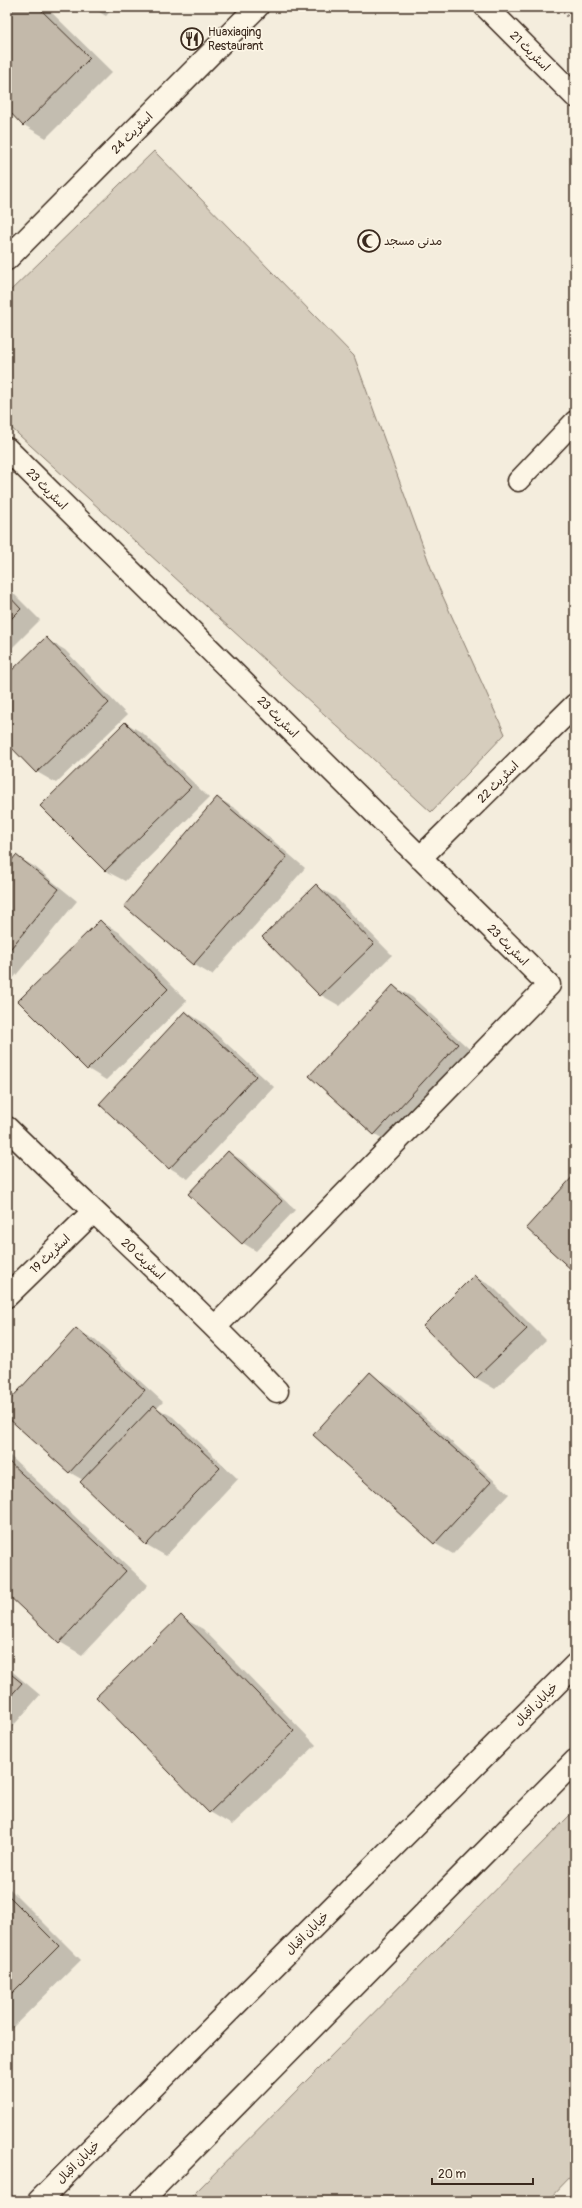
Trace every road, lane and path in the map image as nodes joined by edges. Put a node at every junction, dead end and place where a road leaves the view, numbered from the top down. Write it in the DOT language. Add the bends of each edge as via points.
graph roads {
  1 [pos="256,7"];
  2 [pos="486,7"];
  3 [pos="558,7"];
  4 [pos="575,23"];
  5 [pos="575,96"];
  6 [pos="7,258"];
  7 [pos="575,421"];
  8 [pos="7,449"];
  9 [pos="518,481"];
  10 [pos="575,705"];
  11 [pos="420,858"];
  12 [pos="7,1128"];
  13 [pos="93,1212"];
  14 [pos="7,1296"];
  15 [pos="216,1326"];
  16 [pos="278,1391"];
  17 [pos="575,1665"];
  18 [pos="575,1761"];
  19 [pos="39,2201"];
  20 [pos="141,2201"];
  1 -- 6 [label="street, اسٹریٹ 24"];
  2 -- 5 [label="street, اسٹریٹ 21"];
  3 -- 4 [label="path"];
  7 -- 9 [label="lane"];
  8 -- 11 [label="street, اسٹریٹ 23"];
  10 -- 11 [label="street, اسٹریٹ 22"];
  11 -- 15 [label="street, اسٹریٹ 23" via="549,985"];
  12 -- 13 [label="street, اسٹریٹ 20"];
  13 -- 14 [label="street, اسٹریٹ 19"];
  13 -- 15 [label="street, اسٹریٹ 20"];
  15 -- 16 [label="street, اسٹریٹ 20"];
  17 -- 19 [label="street, خیابان اقبال"];
  18 -- 20 [label="street"];
}
